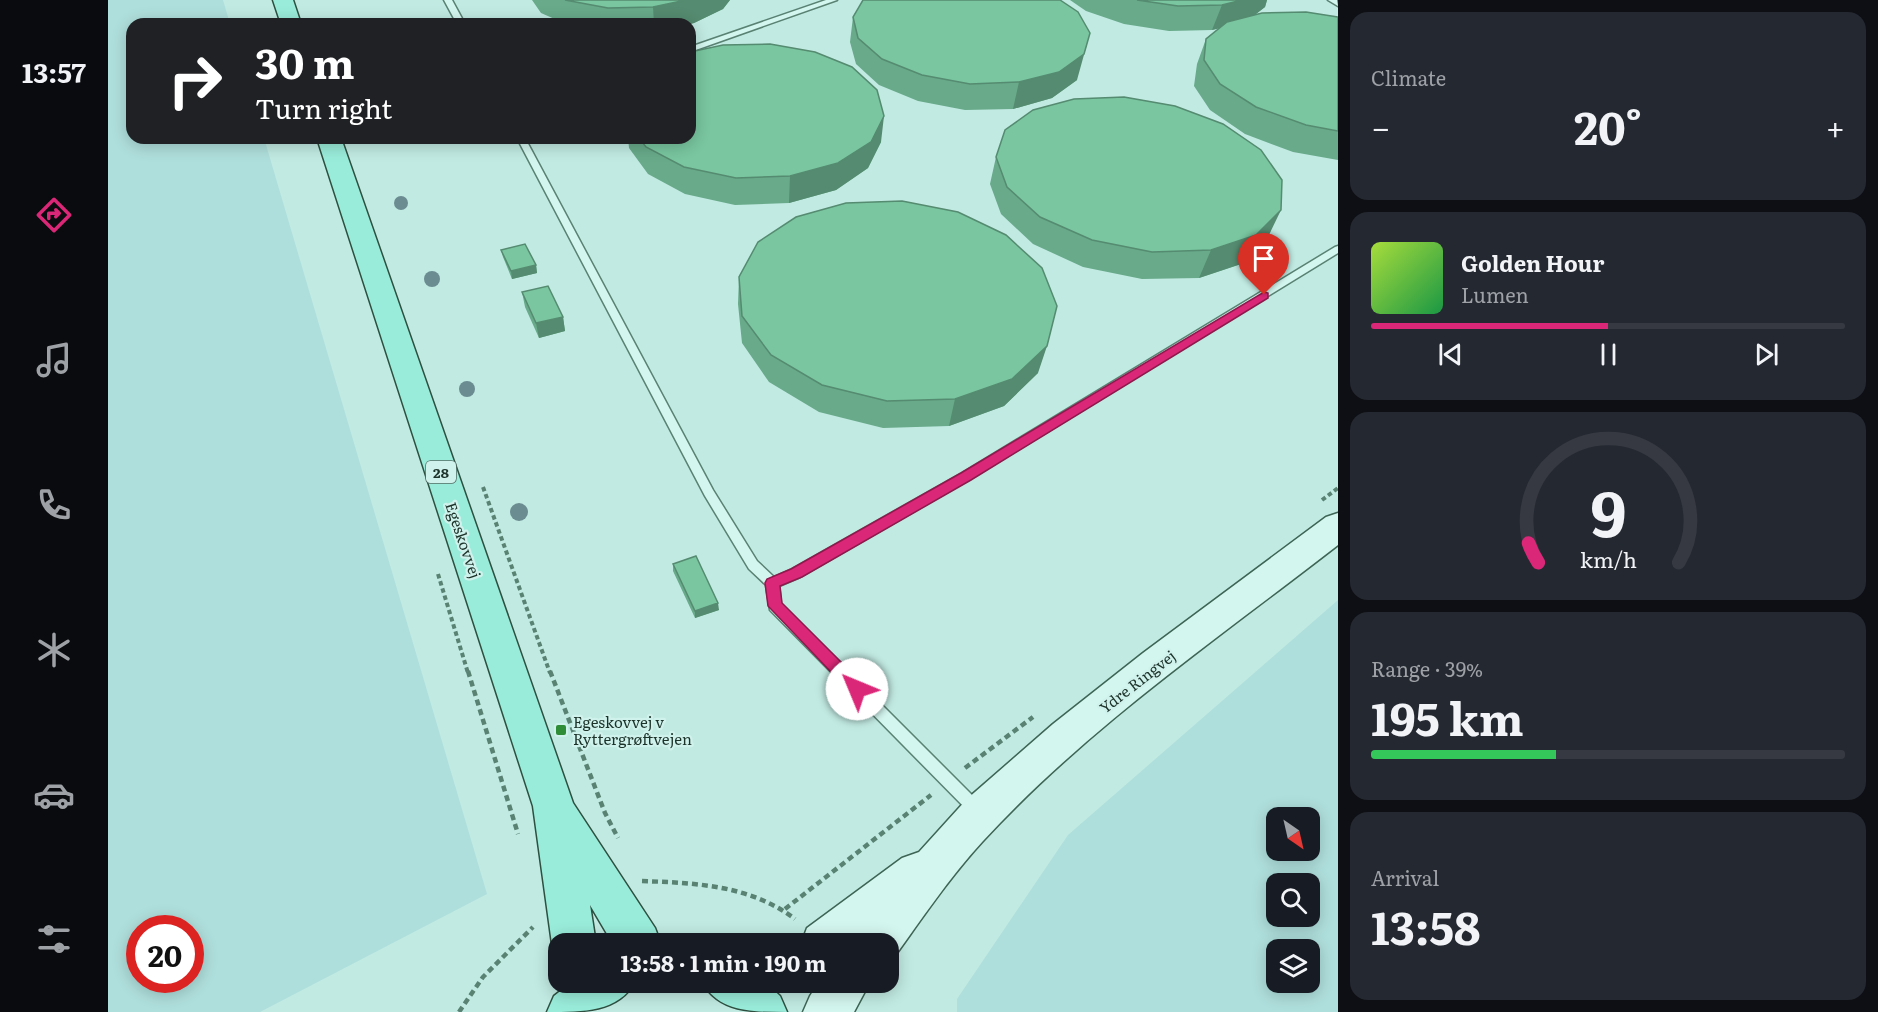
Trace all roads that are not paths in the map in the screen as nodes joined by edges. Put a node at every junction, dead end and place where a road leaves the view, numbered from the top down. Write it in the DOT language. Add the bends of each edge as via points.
graph roads {
  1 [pos="283,0"];
  2 [pos="448,0"];
  3 [pos="833,0"];
  4 [pos="1332,0"];
  5 [pos="1338,4"];
  6 [pos="289,18"];
  7 [pos="457,18"];
  8 [pos="696,48"];
  9 [pos="331,144"];
  10 [pos="524,144"];
  11 [pos="1338,249"];
  12 [pos="1338,526"];
  13 [pos="772,583"];
  14 [pos="981,814"];
  15 [pos="947,851"];
  16 [pos="604,897"];
  17 [pos="631,933"];
  18 [pos="811,933"];
  19 [pos="884,933"];
  20 [pos="589,993"];
  21 [pos="839,993"];
  22 [pos="573,1001"];
  23 [pos="826,1012"];
  1 -- 6 [label="main road"];
  2 -- 7 [label="lane"];
  3 -- 8 [label="lane"];
  4 -- 5 [label="lane"];
  9 -- 16 [label="main road, Egeskovvej / 28" via="553,806"];
  10 -- 13 [label="lane" via="709,493 753,566"];
  11 -- 13 [label="lane" via="966,476"];
  12 -- 14 [label="street, Ydre Ringvej" via="1068,734"];
  13 -- 14 [label="lane" via="775,606"];
  14 -- 15 [label="street, Ydre Ringvej"];
  15 -- 18 [label="street, Ydre Ringvej"];
  15 -- 19 [label="street, Ydre Ringvej"];
  16 -- 17 [label="main road, Egeskovvej / 28"];
  20 -- 22 [label="main road"];
  21 -- 23 [label="street"];
}
